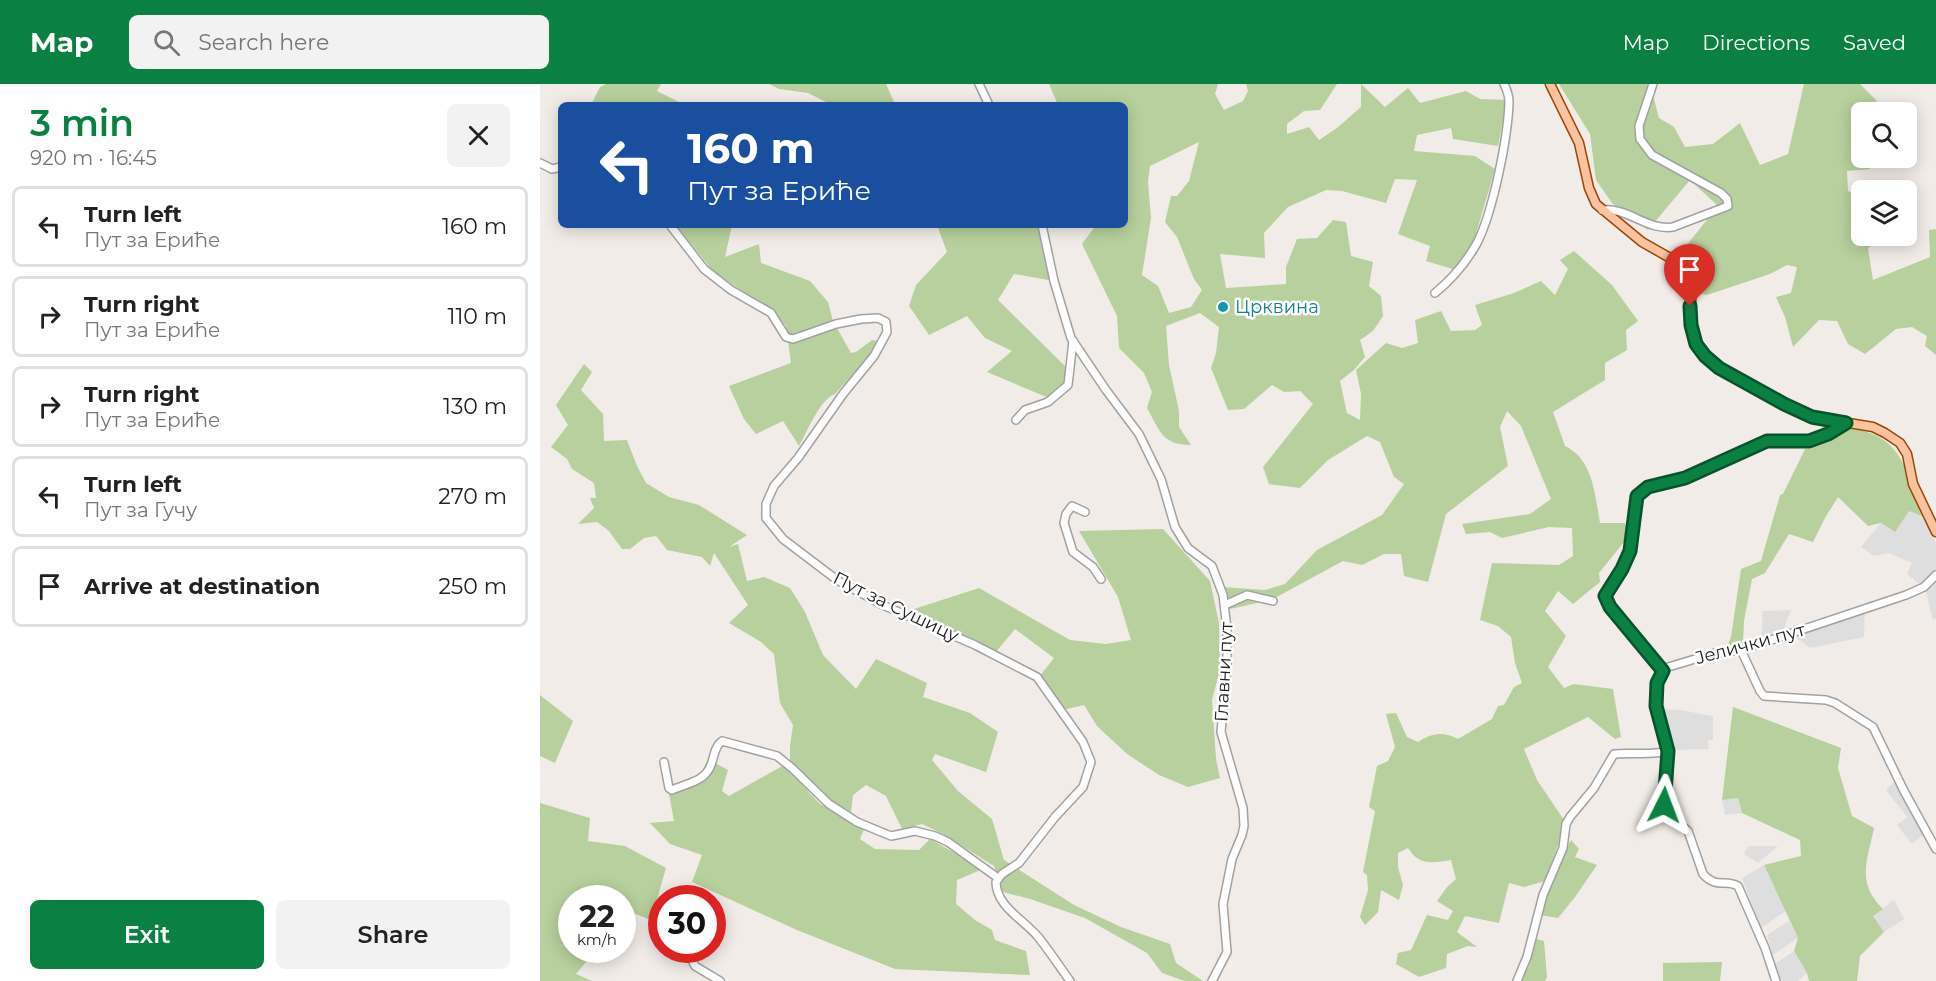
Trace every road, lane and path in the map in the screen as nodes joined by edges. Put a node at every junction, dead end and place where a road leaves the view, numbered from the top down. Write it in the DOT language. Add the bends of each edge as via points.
graph roads {
  1 [pos="979,84"];
  2 [pos="1504,84"];
  3 [pos="1550,84"];
  4 [pos="1653,84"];
  5 [pos="988,102"];
  6 [pos="540,163"];
  7 [pos="558,168"];
  8 [pos="1602,210"];
  9 [pos="672,228"];
  10 [pos="1043,228"];
  11 [pos="1435,293"];
  12 [pos="1073,341"];
  13 [pos="1016,420"];
  14 [pos="1846,423"];
  15 [pos="1085,512"];
  16 [pos="1936,532"];
  17 [pos="1936,575"];
  18 [pos="1101,579"];
  19 [pos="1273,601"];
  20 [pos="1225,605"];
  21 [pos="1741,650"];
  22 [pos="1663,671"];
  23 [pos="1668,751"];
  24 [pos="664,762"];
  25 [pos="1936,849"];
  26 [pos="998,878"];
  27 [pos="694,963"];
  28 [pos="720,981"];
  29 [pos="1070,981"];
  30 [pos="1212,981"];
  31 [pos="1517,981"];
  32 [pos="1776,981"];
  1 -- 5 [label="street"];
  2 -- 11 [label="street" via="1509,100 1506,126 1485,222 1462,266"];
  3 -- 8 [label="main road" via="1579,143 1588,188"];
  4 -- 8 [label="street" via="1639,126 1640,139 1652,155 1721,193 1728,207 1664,229 1613,209"];
  6 -- 7 [label="street"];
  8 -- 14 [label="main road" via="1686,270 1692,287 1693,335 1705,356 1724,371 1802,413"];
  9 -- 26 [label="street, Пут за Сушицу" via="704,269 771,313 786,337 793,339 861,319 878,318 886,322 887,332 874,356 774,486 766,504 766,518 783,539 837,580 1037,677 1083,742 1092,762 1083,787 1019,863"];
  10 -- 12 [label="street, Главни пут"];
  12 -- 13 [label="street" via="1068,385 1048,402 1025,410"];
  12 -- 20 [label="street, Главни пут" via="1139,434 1161,479 1175,527 1188,548 1212,566"];
  14 -- 16 [label="main road" via="1885,432 1904,448 1913,484"];
  14 -- 22 [label="street" via="1809,441 1767,441 1685,478 1648,487 1637,496 1630,551 1605,596"];
  15 -- 18 [label="street" via="1072,506 1064,524 1073,552 1093,567"];
  17 -- 21 [label="street, Јелички пут" via="1924,587 1906,595"];
  19 -- 20 [label="street" via="1247,595"];
  20 -- 30 [label="street, Главни пут" via="1227,668 1221,732 1243,808 1244,826 1232,859 1223,904 1227,951"];
  21 -- 22 [label="street, Јелички пут" via="1715,653"];
  21 -- 25 [label="street" via="1764,696 1826,700 1873,727"];
  22 -- 23 [label="street" via="1657,683 1656,706"];
  23 -- 31 [label="street" via="1614,754 1594,788 1570,817"];
  23 -- 32 [label="street" via="1664,805 1668,814 1688,831 1703,874 1711,882 1738,886"];
  24 -- 26 [label="street" via="672,790 705,775 722,741 769,752 785,761 819,796 857,822 891,836 915,831 936,836"];
  26 -- 29 [label="street" via="996,886 1003,901 1038,936"];
  27 -- 28 [label="street"];
}
